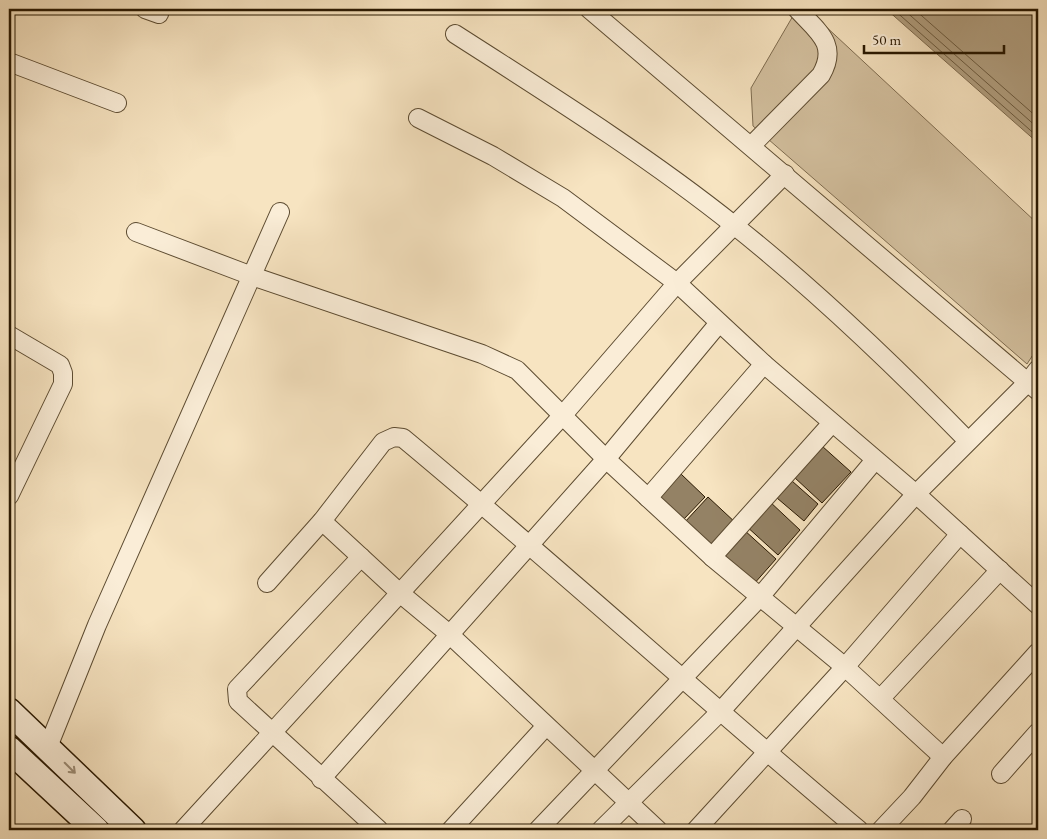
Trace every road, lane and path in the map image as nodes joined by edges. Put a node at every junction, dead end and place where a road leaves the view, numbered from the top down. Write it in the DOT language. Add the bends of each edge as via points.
graph roads {
  1 [pos="588,9"];
  2 [pos="797,9"];
  3 [pos="455,34"];
  4 [pos="9,62"];
  5 [pos="117,103"];
  6 [pos="418,118"];
  7 [pos="751,146"];
  8 [pos="786,174"];
  9 [pos="280,212"];
  10 [pos="735,225"];
  11 [pos="136,232"];
  12 [pos="252,276"];
  13 [pos="677,283"];
  14 [pos="719,324"];
  15 [pos="9,335"];
  16 [pos="764,364"];
  17 [pos="1035,381"];
  18 [pos="562,416"];
  19 [pos="832,423"];
  20 [pos="968,441"];
  21 [pos="606,459"];
  22 [pos="876,460"];
  23 [pos="916,494"];
  24 [pos="9,496"];
  25 [pos="648,498"];
  26 [pos="482,504"];
  27 [pos="322,521"];
  28 [pos="960,534"];
  29 [pos="530,544"];
  30 [pos="361,557"];
  31 [pos="712,557"];
  32 [pos="1000,570"];
  33 [pos="267,583"];
  34 [pos="400,594"];
  35 [pos="759,598"];
  36 [pos="1038,604"];
  37 [pos="796,626"];
  38 [pos="448,633"];
  39 [pos="1038,652"];
  40 [pos="844,667"];
  41 [pos="681,678"];
  42 [pos="880,698"];
  43 [pos="9,711"];
  44 [pos="720,712"];
  45 [pos="546,726"];
  46 [pos="1038,732"];
  47 [pos="272,733"];
  48 [pos="48,747"];
  49 [pos="9,749"];
  50 [pos="766,753"];
  51 [pos="943,757"];
  52 [pos="593,770"];
  53 [pos="1001,774"];
  54 [pos="321,779"];
  55 [pos="628,803"];
  56 [pos="96,830"];
  57 [pos="132,830"];
  58 [pos="183,830"];
  59 [pos="379,830"];
  60 [pos="451,830"];
  61 [pos="538,830"];
  62 [pos="601,830"];
  63 [pos="658,830"];
  64 [pos="696,830"];
  65 [pos="859,830"];
  66 [pos="881,830"];
  1 -- 7 [label="street"];
  2 -- 7 [label="street" via="822,35 828,50 828,62 821,75"];
  3 -- 10 [label="street" via="617,138"];
  4 -- 5 [label="street"];
  6 -- 13 [label="street" via="493,156 563,198"];
  7 -- 8 [label="street"];
  8 -- 10 [label="street"];
  8 -- 17 [label="street"];
  9 -- 12 [label="street"];
  10 -- 13 [label="street"];
  10 -- 20 [label="street" via="890,360"];
  11 -- 12 [label="street"];
  12 -- 18 [label="street" via="482,354 516,370"];
  12 -- 48 [label="street" via="97,625"];
  13 -- 14 [label="street"];
  13 -- 18 [label="street"];
  14 -- 16 [label="street"];
  14 -- 21 [label="street"];
  15 -- 24 [label="street" via="60,365 63,384"];
  16 -- 19 [label="street"];
  16 -- 25 [label="street"];
  17 -- 20 [label="street"];
  18 -- 21 [label="street"];
  18 -- 26 [label="street"];
  19 -- 22 [label="street"];
  19 -- 31 [label="street"];
  20 -- 23 [label="street"];
  21 -- 25 [label="street"];
  21 -- 29 [label="street"];
  22 -- 23 [label="street"];
  22 -- 35 [label="street"];
  23 -- 28 [label="street"];
  23 -- 37 [label="street"];
  25 -- 31 [label="street"];
  26 -- 27 [label="street" via="403,438 394,437 383,442"];
  26 -- 29 [label="street"];
  26 -- 34 [label="street"];
  27 -- 30 [label="street"];
  27 -- 33 [label="street"];
  28 -- 32 [label="street"];
  28 -- 40 [label="street"];
  29 -- 38 [label="street"];
  29 -- 41 [label="street"];
  30 -- 34 [label="street"];
  30 -- 47 [label="street" via="237,689 238,701"];
  31 -- 35 [label="street"];
  32 -- 36 [label="street"];
  32 -- 42 [label="street"];
  34 -- 38 [label="street"];
  34 -- 47 [label="street"];
  35 -- 37 [label="street"];
  35 -- 41 [label="street"];
  37 -- 40 [label="street"];
  37 -- 44 [label="street"];
  38 -- 45 [label="street"];
  38 -- 54 [label="street"];
  39 -- 51 [label="street"];
  40 -- 42 [label="street"];
  40 -- 50 [label="street"];
  41 -- 44 [label="street"];
  41 -- 52 [label="street"];
  42 -- 51 [label="street"];
  43 -- 48 [label="main road"];
  44 -- 50 [label="street"];
  44 -- 55 [label="street"];
  45 -- 52 [label="street"];
  45 -- 60 [label="street"];
  46 -- 53 [label="street"];
  47 -- 54 [label="street"];
  47 -- 58 [label="street"];
  48 -- 57 [label="main road, one-way"];
  49 -- 56 [label="main road"];
  50 -- 64 [label="street"];
  50 -- 65 [label="street"];
  51 -- 66 [label="street"];
  52 -- 55 [label="street"];
  52 -- 61 [label="street"];
  54 -- 59 [label="street"];
  55 -- 62 [label="street"];
  55 -- 63 [label="street"];
}
